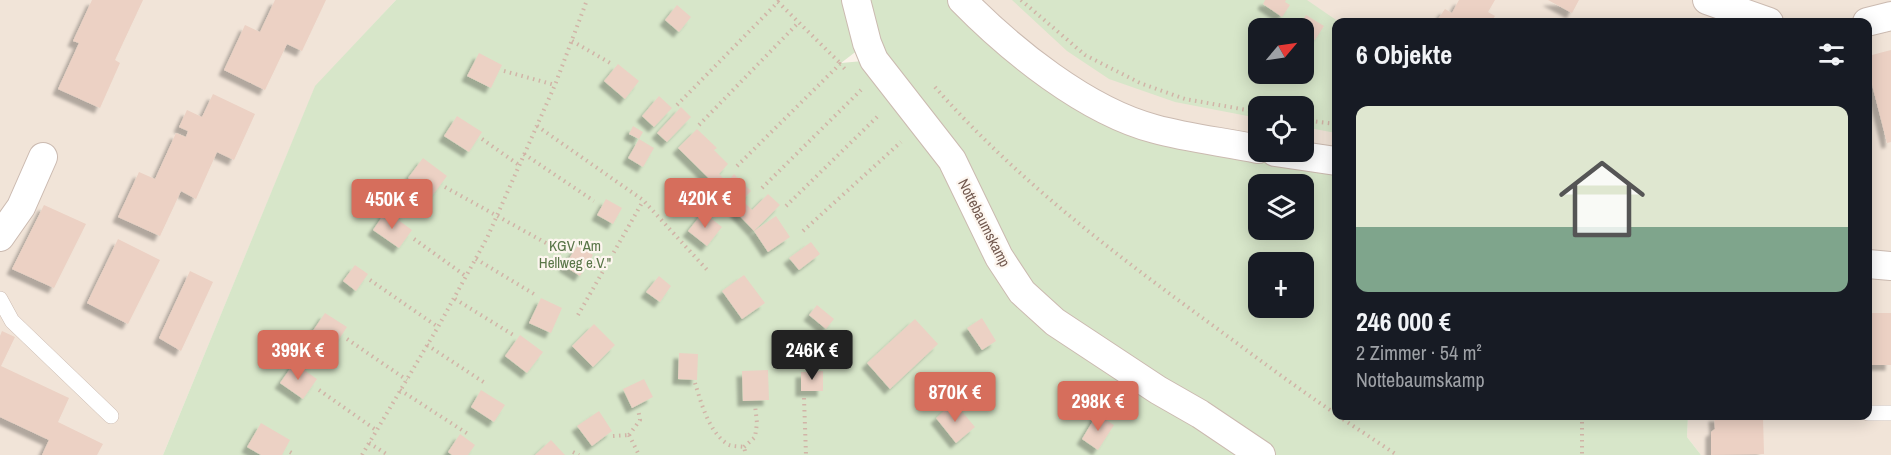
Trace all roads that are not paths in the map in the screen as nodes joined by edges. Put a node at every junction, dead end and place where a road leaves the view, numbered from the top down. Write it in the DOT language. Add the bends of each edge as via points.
graph roads {
  1 [pos="856,0"];
  2 [pos="962,0"];
  3 [pos="1707,0"];
  4 [pos="1891,16"];
  5 [pos="1758,18"];
  6 [pos="1872,21"];
  7 [pos="1248,147"];
  8 [pos="43,157"];
  9 [pos="1314,158"];
  10 [pos="1332,161"];
  11 [pos="0,237"];
  12 [pos="1872,264"];
  13 [pos="1891,266"];
  14 [pos="0,299"];
  15 [pos="1872,413"];
  16 [pos="1891,413"];
  17 [pos="111,416"];
  18 [pos="1261,455"];
  1 -- 18 [label="street, Nottebaumskamp" via="874,60 952,160 999,257 1022,292 1055,322"];
  2 -- 7 [label="street" via="1050,75 1105,110 1154,129"];
  3 -- 5 [label="street"];
  4 -- 6 [label="street"];
  8 -- 11 [label="street" via="21,207"];
  9 -- 10 [label="street"];
  12 -- 13 [label="street"];
  14 -- 17 [label="lane" via="12,321"];
  15 -- 16 [label="lane"];
}
